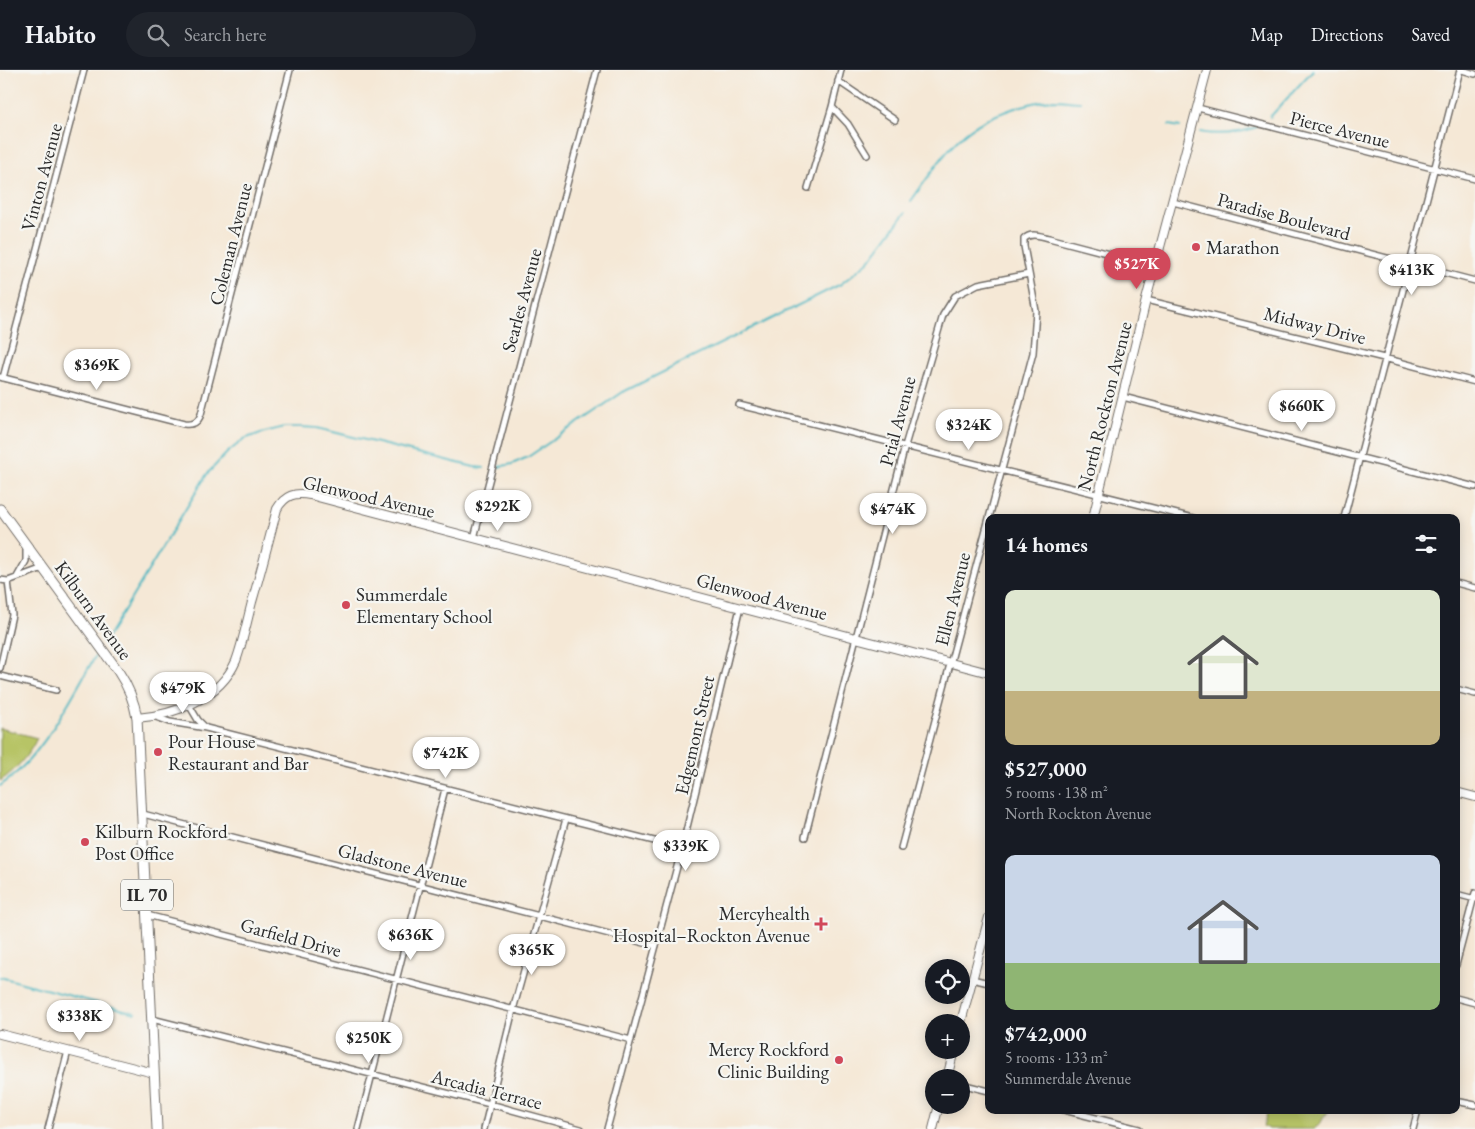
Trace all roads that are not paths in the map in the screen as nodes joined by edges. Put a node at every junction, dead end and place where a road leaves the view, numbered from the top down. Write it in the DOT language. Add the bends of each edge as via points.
graph roads {
  1 [pos="84,70"];
  2 [pos="290,70"];
  3 [pos="597,70"];
  4 [pos="842,70"];
  5 [pos="1207,70"];
  6 [pos="1461,70"];
  7 [pos="1475,74"];
  8 [pos="838,81"];
  9 [pos="832,107"];
  10 [pos="1198,108"];
  11 [pos="895,120"];
  12 [pos="867,155"];
  13 [pos="1434,168"];
  14 [pos="1475,178"];
  15 [pos="808,188"];
  16 [pos="1173,202"];
  17 [pos="1410,264"];
  18 [pos="1156,266"];
  19 [pos="1029,274"];
  20 [pos="1475,281"];
  21 [pos="1146,300"];
  22 [pos="1384,358"];
  23 [pos="2,378"];
  24 [pos="1475,382"];
  25 [pos="1123,397"];
  26 [pos="739,405"];
  27 [pos="905,446"];
  28 [pos="1360,457"];
  29 [pos="1001,470"];
  30 [pos="1475,487"];
  31 [pos="1099,494"];
  32 [pos="0,509"];
  33 [pos="990,514"];
  34 [pos="1094,514"];
  35 [pos="1178,514"];
  36 [pos="1345,514"];
  37 [pos="985,533"];
  38 [pos="474,538"];
  39 [pos="26,545"];
  40 [pos="43,568"];
  41 [pos="17,578"];
  42 [pos="0,580"];
  43 [pos="8,581"];
  44 [pos="1460,585"];
  45 [pos="1475,588"];
  46 [pos="740,608"];
  47 [pos="856,638"];
  48 [pos="952,663"];
  49 [pos="0,668"];
  50 [pos="985,672"];
  51 [pos="0,676"];
  52 [pos="56,690"];
  53 [pos="1460,690"];
  54 [pos="1475,694"];
  55 [pos="189,705"];
  56 [pos="156,717"];
  57 [pos="138,718"];
  58 [pos="206,728"];
  59 [pos="445,789"];
  60 [pos="1460,793"];
  61 [pos="1475,797"];
  62 [pos="143,814"];
  63 [pos="566,819"];
  64 [pos="805,837"];
  65 [pos="682,848"];
  66 [pos="902,848"];
  67 [pos="420,884"];
  68 [pos="1460,895"];
  69 [pos="1475,897"];
  70 [pos="148,915"];
  71 [pos="538,915"];
  72 [pos="985,932"];
  73 [pos="656,946"];
  74 [pos="1460,951"];
  75 [pos="396,979"];
  76 [pos="972,979"];
  77 [pos="985,982"];
  78 [pos="1460,999"];
  79 [pos="1475,1003"];
  80 [pos="513,1010"];
  81 [pos="963,1014"];
  82 [pos="152,1019"];
  83 [pos="0,1034"];
  84 [pos="631,1040"];
  85 [pos="68,1051"];
  86 [pos="154,1073"];
  87 [pos="372,1075"];
  88 [pos="970,1086"];
  89 [pos="985,1090"];
  90 [pos="1460,1102"];
  91 [pos="490,1104"];
  92 [pos="1475,1105"];
  93 [pos="937,1114"];
  94 [pos="1080,1114"];
  95 [pos="1417,1114"];
  96 [pos="48,1129"];
  97 [pos="158,1129"];
  98 [pos="358,1129"];
  99 [pos="484,1129"];
  100 [pos="581,1129"];
  101 [pos="607,1129"];
  102 [pos="933,1129"];
  103 [pos="1139,1129"];
  104 [pos="1413,1129"];
  1 -- 23 [label="street, Vinton Avenue"];
  2 -- 23 [label="street, Coleman Avenue" via="201,414 196,423 184,424"];
  3 -- 38 [label="street, Searles Avenue"];
  4 -- 8 [label="street"];
  5 -- 10 [label="street, North Rockton Avenue"];
  6 -- 7 [label="street"];
  6 -- 13 [label="street"];
  8 -- 9 [label="street"];
  8 -- 11 [label="street"];
  9 -- 12 [label="street" via="848,124"];
  9 -- 15 [label="street"];
  10 -- 13 [label="street, Pierce Avenue"];
  10 -- 16 [label="street, North Rockton Avenue"];
  13 -- 14 [label="street, Pierce Avenue"];
  13 -- 17 [label="street"];
  16 -- 17 [label="street, Paradise Boulevard"];
  16 -- 18 [label="street, North Rockton Avenue"];
  17 -- 20 [label="street, Paradise Boulevard"];
  17 -- 22 [label="street"];
  18 -- 19 [label="street, Ellen Avenue" via="1034,235 1024,239"];
  18 -- 21 [label="street, North Rockton Avenue"];
  19 -- 27 [label="street, Prial Avenue" via="978,284 955,296 943,315"];
  19 -- 29 [label="street, Ellen Avenue" via="1036,310 1033,353"];
  21 -- 22 [label="street, Midway Drive"];
  21 -- 25 [label="street, North Rockton Avenue"];
  22 -- 24 [label="street, Midway Drive"];
  22 -- 28 [label="street"];
  25 -- 28 [label="street"];
  25 -- 31 [label="street, North Rockton Avenue"];
  26 -- 27 [label="street"];
  27 -- 29 [label="street"];
  27 -- 47 [label="street, Prial Avenue"];
  28 -- 30 [label="street"];
  28 -- 36 [label="street"];
  29 -- 31 [label="street"];
  29 -- 33 [label="street, Ellen Avenue"];
  31 -- 34 [label="street, North Rockton Avenue"];
  31 -- 35 [label="street"];
  32 -- 39 [label="main road, Kilburn Avenue / IL 70"];
  37 -- 48 [label="street, Ellen Avenue"];
  38 -- 46 [label="street, Glenwood Avenue"];
  38 -- 55 [label="street, Glenwood Avenue" via="310,495 288,496 277,509 236,661 214,689"];
  39 -- 40 [label="main road, Kilburn Avenue / IL 70"];
  39 -- 41 [label="street" via="26,561"];
  40 -- 41 [label="street"];
  40 -- 57 [label="main road, Kilburn Avenue / IL 70" via="125,681"];
  41 -- 43 [label="street"];
  42 -- 43 [label="street"];
  43 -- 49 [label="street" via="12,615"];
  44 -- 45 [label="street"];
  46 -- 47 [label="street, Glenwood Avenue"];
  46 -- 65 [label="street, Edgemont Street"];
  47 -- 48 [label="street, Glenwood Avenue"];
  47 -- 64 [label="street, Prial Avenue"];
  48 -- 50 [label="street, Glenwood Avenue"];
  48 -- 66 [label="street, Ellen Avenue"];
  51 -- 52 [label="street"];
  53 -- 54 [label="street"];
  55 -- 56 [label="street, Glenwood Avenue"];
  55 -- 58 [label="street"];
  56 -- 57 [label="street, Glenwood Avenue"];
  56 -- 58 [label="street"];
  57 -- 62 [label="main road, Kilburn Avenue / IL 70"];
  58 -- 59 [label="street"];
  59 -- 63 [label="street"];
  59 -- 67 [label="street"];
  60 -- 61 [label="street"];
  62 -- 67 [label="street, Gladstone Avenue"];
  62 -- 70 [label="main road, Kilburn Avenue / IL 70"];
  63 -- 65 [label="street"];
  63 -- 71 [label="street"];
  65 -- 73 [label="street, Edgemont Street"];
  67 -- 71 [label="street, Gladstone Avenue"];
  67 -- 75 [label="street"];
  68 -- 69 [label="street"];
  69 -- 74 [label="street"];
  70 -- 75 [label="street, Garfield Drive"];
  70 -- 82 [label="main road, Kilburn Avenue / IL 70"];
  71 -- 73 [label="street, Gladstone Avenue"];
  71 -- 80 [label="street"];
  72 -- 76 [label="street"];
  73 -- 84 [label="street, Edgemont Street"];
  75 -- 80 [label="street, Garfield Drive"];
  75 -- 87 [label="street"];
  76 -- 77 [label="street"];
  76 -- 81 [label="street"];
  78 -- 79 [label="street"];
  80 -- 84 [label="street, Garfield Drive"];
  80 -- 91 [label="street"];
  82 -- 86 [label="main road, Kilburn Avenue / IL 70"];
  82 -- 87 [label="street, Arcadia Terrace"];
  83 -- 85 [label="street"];
  84 -- 101 [label="street, Edgemont Street"];
  85 -- 86 [label="street"];
  85 -- 96 [label="street"];
  86 -- 97 [label="main road, Kilburn Avenue / IL 70"];
  87 -- 91 [label="street, Arcadia Terrace"];
  87 -- 98 [label="street"];
  88 -- 89 [label="street"];
  90 -- 92 [label="street"];
  91 -- 99 [label="street"];
  91 -- 100 [label="street, Arcadia Terrace"];
  93 -- 102 [label="street"];
  94 -- 103 [label="street"];
  95 -- 104 [label="street"];
}
